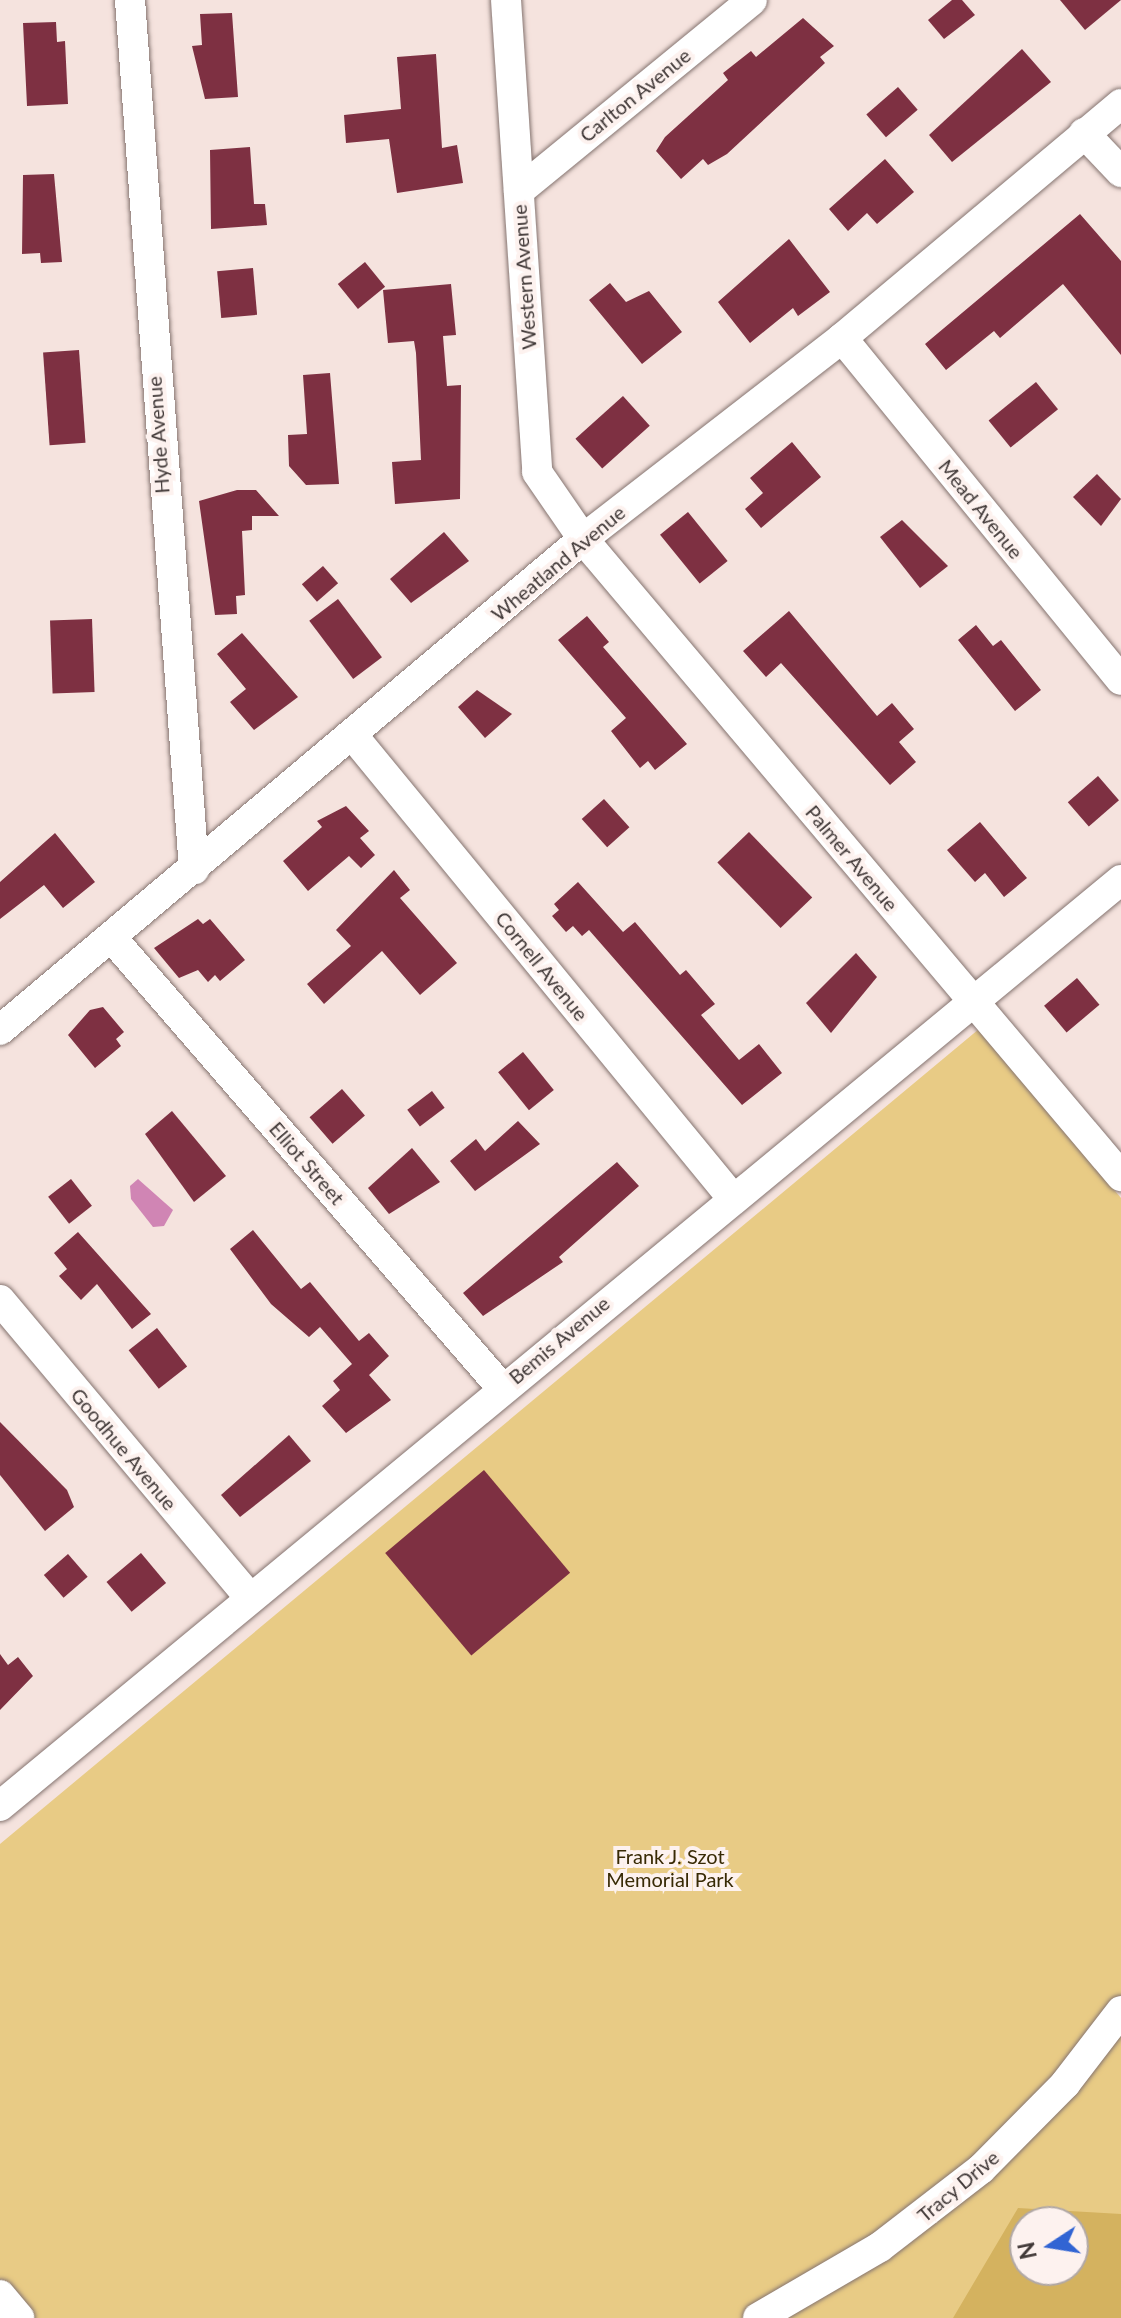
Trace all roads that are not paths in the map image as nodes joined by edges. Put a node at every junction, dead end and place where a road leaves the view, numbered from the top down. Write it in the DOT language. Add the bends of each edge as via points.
graph roads {
  1 [pos="130,0"];
  2 [pos="506,0"];
  3 [pos="752,0"];
  4 [pos="1121,104"];
  5 [pos="1084,133"];
  6 [pos="1121,172"];
  7 [pos="519,191"];
  8 [pos="842,338"];
  9 [pos="583,539"];
  10 [pos="1121,680"];
  11 [pos="354,737"];
  12 [pos="194,870"];
  13 [pos="1121,880"];
  14 [pos="112,938"];
  15 [pos="975,1002"];
  16 [pos="0,1030"];
  17 [pos="1121,1176"];
  18 [pos="730,1195"];
  19 [pos="0,1300"];
  20 [pos="502,1388"];
  21 [pos="250,1598"];
  22 [pos="1,1804"];
  23 [pos="1121,2011"];
  24 [pos="0,2295"];
  25 [pos="19,2318"];
  26 [pos="758,2318"];
  1 -- 12 [label="street, Hyde Avenue"];
  2 -- 7 [label="street, Western Avenue"];
  3 -- 7 [label="street, Carlton Avenue"];
  4 -- 5 [label="street, Wheatland Avenue"];
  5 -- 6 [label="street"];
  5 -- 8 [label="street, Wheatland Avenue"];
  7 -- 9 [label="street, Western Avenue" via="537,472"];
  8 -- 9 [label="street, Wheatland Avenue"];
  8 -- 10 [label="street, Mead Avenue"];
  9 -- 11 [label="street, Wheatland Avenue"];
  9 -- 15 [label="street, Palmer Avenue"];
  11 -- 12 [label="street, Wheatland Avenue"];
  11 -- 18 [label="street, Cornell Avenue"];
  12 -- 14 [label="street, Wheatland Avenue"];
  13 -- 15 [label="street, Bemis Avenue"];
  14 -- 16 [label="street, Wheatland Avenue"];
  14 -- 20 [label="street, Elliot Street"];
  15 -- 17 [label="street, Palmer Avenue"];
  15 -- 18 [label="street, Bemis Avenue"];
  18 -- 20 [label="street, Bemis Avenue"];
  19 -- 21 [label="street, Goodhue Avenue"];
  20 -- 21 [label="street, Bemis Avenue"];
  21 -- 22 [label="street, Bemis Avenue"];
  23 -- 26 [label="street, Tracy Drive" via="1065,2084 981,2169 880,2247"];
  24 -- 25 [label="street"];
}
